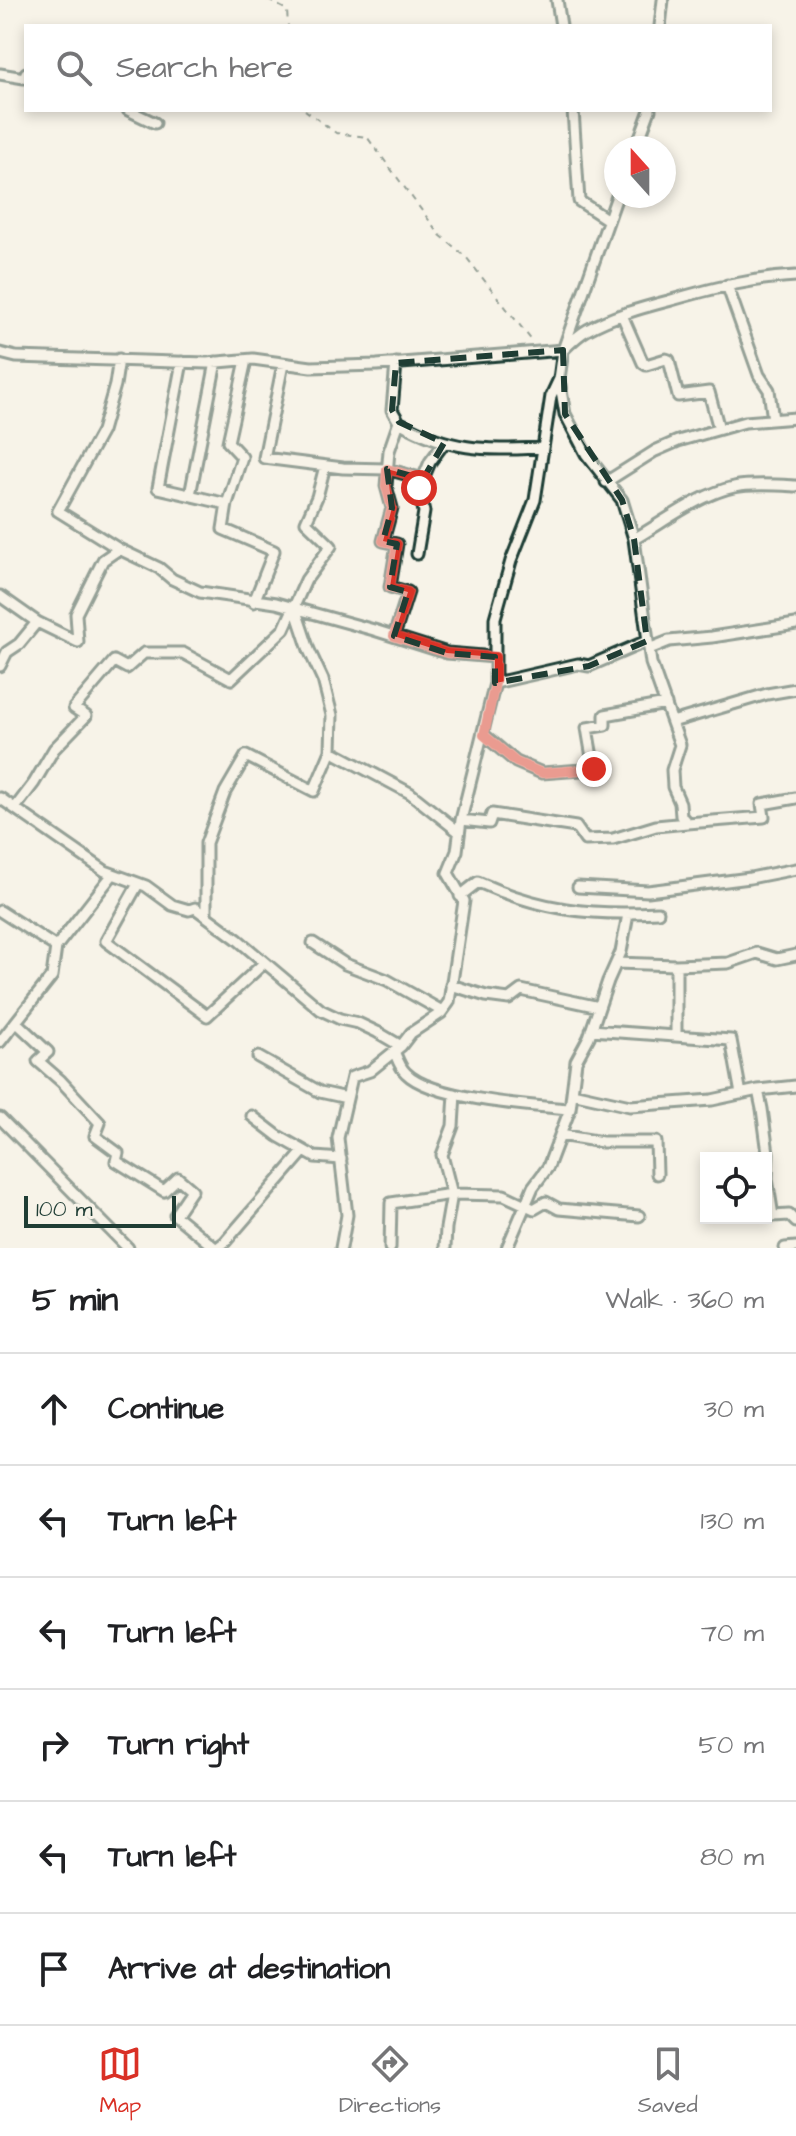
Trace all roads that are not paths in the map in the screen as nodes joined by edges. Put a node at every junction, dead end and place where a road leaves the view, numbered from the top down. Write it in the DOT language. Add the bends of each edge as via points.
graph roads {
  1 [pos="557,0"];
  2 [pos="663,0"];
  3 [pos="561,24"];
  4 [pos="660,24"];
  5 [pos="0,74"];
  6 [pos="24,78"];
  7 [pos="132,112"];
  8 [pos="573,112"];
  9 [pos="649,112"];
  10 [pos="155,123"];
  11 [pos="640,136"];
  12 [pos="612,208"];
  13 [pos="608,220"];
  14 [pos="796,276"];
  15 [pos="727,285"];
  16 [pos="622,315"];
  17 [pos="563,350"];
  18 [pos="0,353"];
  19 [pos="119,359"];
  20 [pos="246,360"];
  21 [pos="182,362"];
  22 [pos="216,362"];
  23 [pos="396,363"];
  24 [pos="283,364"];
  25 [pos="559,379"];
  26 [pos="796,418"];
  27 [pos="773,420"];
  28 [pos="399,422"];
  29 [pos="719,429"];
  30 [pos="444,443"];
  31 [pos="543,448"];
  32 [pos="325,466"];
  33 [pos="387,469"];
  34 [pos="423,479"];
  35 [pos="606,482"];
  36 [pos="796,486"];
  37 [pos="190,495"];
  38 [pos="227,504"];
  39 [pos="634,539"];
  40 [pos="119,549"];
  41 [pos="417,554"];
  42 [pos="0,596"];
  43 [pos="254,601"];
  44 [pos="295,608"];
  45 [pos="37,622"];
  46 [pos="796,624"];
  47 [pos="394,636"];
  48 [pos="648,645"];
  49 [pos="495,657"];
  50 [pos="0,665"];
  51 [pos="495,683"];
  52 [pos="796,689"];
  53 [pos="666,704"];
  54 [pos="672,722"];
  55 [pos="484,735"];
  56 [pos="331,751"];
  57 [pos="0,798"];
  58 [pos="796,798"];
  59 [pos="15,808"];
  60 [pos="461,820"];
  61 [pos="687,823"];
  62 [pos="459,832"];
  63 [pos="796,869"];
  64 [pos="113,874"];
  65 [pos="138,884"];
  66 [pos="578,887"];
  67 [pos="460,896"];
  68 [pos="0,911"];
  69 [pos="658,912"];
  70 [pos="628,914"];
  71 [pos="206,916"];
  72 [pos="313,943"];
  73 [pos="56,947"];
  74 [pos="796,955"];
  75 [pos="264,963"];
  76 [pos="616,963"];
  77 [pos="676,965"];
  78 [pos="451,985"];
  79 [pos="599,1007"];
  80 [pos="442,1011"];
  81 [pos="16,1022"];
  82 [pos="591,1030"];
  83 [pos="676,1036"];
  84 [pos="0,1042"];
  85 [pos="397,1048"];
  86 [pos="258,1057"];
  87 [pos="796,1086"];
  88 [pos="758,1090"];
  89 [pos="572,1093"];
  90 [pos="455,1094"];
  91 [pos="741,1094"];
  92 [pos="347,1098"];
  93 [pos="570,1109"];
  94 [pos="252,1116"];
  95 [pos="0,1118"];
  96 [pos="560,1135"];
  97 [pos="304,1151"];
  98 [pos="341,1159"];
  99 [pos="657,1174"];
  100 [pos="452,1194"];
  101 [pos="524,1205"];
  102 [pos="639,1216"];
  103 [pos="796,1222"];
  104 [pos="796,1247"];
  105 [pos="128,1248"];
  106 [pos="216,1248"];
  107 [pos="341,1248"];
  108 [pos="390,1248"];
  109 [pos="445,1248"];
  110 [pos="507,1248"];
  111 [pos="785,1248"];
  1 -- 3 [label="street"];
  2 -- 4 [label="street"];
  5 -- 6 [label="street"];
  7 -- 10 [label="street"];
  8 -- 13 [label="street" via="579,201"];
  9 -- 11 [label="street"];
  12 -- 13 [label="street"];
  13 -- 17 [label="street"];
  14 -- 15 [label="street"];
  15 -- 16 [label="street"];
  15 -- 27 [label="street" via="769,390"];
  16 -- 17 [label="street" via="588,329"];
  16 -- 29 [label="street" via="643,363 669,360 678,396 709,392"];
  17 -- 23 [label="street"];
  17 -- 25 [label="street"];
  18 -- 19 [label="street"];
  19 -- 21 [label="street"];
  19 -- 40 [label="street" via="102,431 58,511"];
  20 -- 22 [label="street"];
  20 -- 24 [label="street"];
  20 -- 38 [label="street" via="228,442 242,457"];
  21 -- 22 [label="street"];
  21 -- 37 [label="street" via="158,488"];
  22 -- 37 [label="street"];
  23 -- 24 [label="street"];
  23 -- 28 [label="street" via="392,410"];
  24 -- 32 [label="street" via="264,458"];
  25 -- 31 [label="street"];
  25 -- 35 [label="street" via="565,414"];
  26 -- 27 [label="street"];
  27 -- 29 [label="street"];
  28 -- 30 [label="street"];
  28 -- 33 [label="street"];
  29 -- 35 [label="street" via="655,451"];
  30 -- 31 [label="street" via="484,450"];
  30 -- 34 [label="street"];
  31 -- 49 [label="street" via="535,500 495,618"];
  32 -- 33 [label="street"];
  32 -- 44 [label="street" via="306,522 331,546 306,580"];
  33 -- 34 [label="street"];
  33 -- 47 [label="street" via="392,508 383,541 397,544 390,587 408,592"];
  34 -- 41 [label="street"];
  35 -- 39 [label="street" via="622,500"];
  36 -- 39 [label="street" via="735,487"];
  37 -- 38 [label="street"];
  38 -- 43 [label="street" via="223,529 274,551"];
  39 -- 48 [label="street"];
  40 -- 43 [label="street" via="200,592"];
  40 -- 45 [label="street" via="103,560 76,614 78,642"];
  42 -- 45 [label="street"];
  43 -- 44 [label="street"];
  44 -- 47 [label="street"];
  44 -- 56 [label="street" via="326,691"];
  44 -- 59 [label="street" via="284,629 231,679 183,653 144,653 127,668 114,661 74,708 86,716 54,749"];
  45 -- 50 [label="street"];
  46 -- 48 [label="street"];
  47 -- 49 [label="street" via="447,653"];
  48 -- 51 [label="street" via="589,666"];
  48 -- 53 [label="street"];
  49 -- 51 [label="street"];
  51 -- 55 [label="street"];
  52 -- 54 [label="street"];
  53 -- 54 [label="street"];
  53 -- 55 [label="street" via="605,715 605,725 587,728 594,769 542,773 516,762"];
  54 -- 61 [label="street" via="680,745 673,787"];
  55 -- 60 [label="street"];
  56 -- 62 [label="street" via="410,793"];
  56 -- 71 [label="street" via="314,791 246,756 225,792 206,843"];
  57 -- 59 [label="street"];
  58 -- 61 [label="street" via="762,804 764,817"];
  59 -- 64 [label="street"];
  60 -- 61 [label="street" via="489,823 492,814 556,823 576,827 585,840"];
  60 -- 62 [label="street"];
  62 -- 67 [label="street" via="448,873"];
  63 -- 66 [label="street" via="648,891"];
  64 -- 65 [label="street"];
  64 -- 73 [label="street"];
  65 -- 71 [label="street" via="172,905 195,908"];
  65 -- 75 [label="street" via="106,941 207,1016"];
  67 -- 70 [label="street" via="478,882 545,906"];
  67 -- 78 [label="street" via="464,901"];
  68 -- 73 [label="street"];
  69 -- 70 [label="street"];
  70 -- 76 [label="street"];
  71 -- 75 [label="street"];
  72 -- 80 [label="street"];
  73 -- 81 [label="street" via="52,976"];
  74 -- 77 [label="street" via="777,959 757,953 728,963"];
  75 -- 85 [label="street" via="321,1010 377,1032"];
  76 -- 77 [label="street"];
  76 -- 79 [label="street"];
  77 -- 83 [label="street"];
  78 -- 79 [label="street" via="486,996 509,999 521,990"];
  78 -- 80 [label="street"];
  79 -- 82 [label="street"];
  80 -- 85 [label="street"];
  81 -- 84 [label="street"];
  81 -- 106 [label="street" via="48,1052 38,1061 100,1123 95,1136 118,1153 116,1161 164,1191 178,1178 192,1190 175,1215"];
  82 -- 83 [label="street"];
  82 -- 89 [label="street" via="576,1061"];
  83 -- 91 [label="street" via="731,1040"];
  85 -- 90 [label="street" via="405,1073 432,1089"];
  85 -- 92 [label="street" via="370,1071 352,1077"];
  86 -- 92 [label="street" via="320,1092"];
  87 -- 88 [label="street"];
  88 -- 91 [label="street"];
  88 -- 103 [label="street" via="773,1216 789,1215"];
  89 -- 91 [label="street" via="630,1106"];
  89 -- 93 [label="street"];
  90 -- 93 [label="street"];
  90 -- 100 [label="street" via="453,1126 442,1155"];
  92 -- 98 [label="street" via="338,1138"];
  93 -- 96 [label="street"];
  94 -- 97 [label="street"];
  95 -- 105 [label="street"];
  96 -- 99 [label="street" via="656,1142"];
  96 -- 101 [label="street"];
  97 -- 98 [label="street"];
  97 -- 106 [label="street"];
  98 -- 107 [label="street" via="347,1215"];
  100 -- 101 [label="street" via="504,1195"];
  100 -- 108 [label="street" via="391,1203"];
  100 -- 109 [label="street"];
  101 -- 102 [label="street" via="534,1209 546,1202 559,1209"];
  101 -- 110 [label="street"];
  104 -- 111 [label="street"];
}
